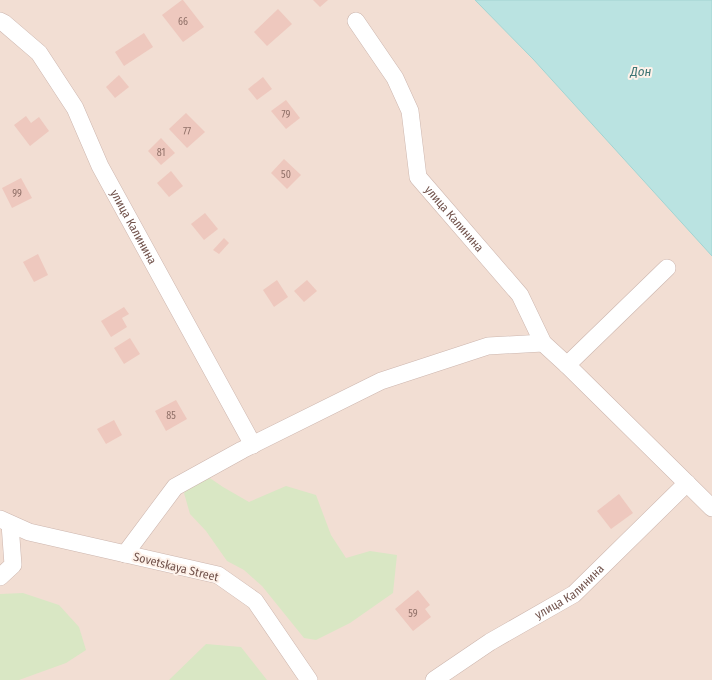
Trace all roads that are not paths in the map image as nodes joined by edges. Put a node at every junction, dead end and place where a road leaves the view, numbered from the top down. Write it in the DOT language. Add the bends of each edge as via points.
graph roads {
  1 [pos="0,21"];
  2 [pos="356,21"];
  3 [pos="667,268"];
  4 [pos="543,343"];
  5 [pos="567,365"];
  6 [pos="252,445"];
  7 [pos="687,483"];
  8 [pos="712,508"];
  9 [pos="5,521"];
  10 [pos="125,554"];
  11 [pos="0,577"];
  12 [pos="309,680"];
  13 [pos="434,680"];
  1 -- 6 [label="street, улица Калинина" via="39,53 75,108 100,166"];
  2 -- 4 [label="street, улица Калинина" via="395,78 410,111 418,177 520,295"];
  3 -- 5 [label="street"];
  4 -- 5 [label="street, улица Калинина"];
  4 -- 6 [label="street" via="488,346 381,381"];
  5 -- 7 [label="street, улица Калинина"];
  6 -- 10 [label="street" via="176,487"];
  7 -- 8 [label="street, улица Калинина"];
  7 -- 13 [label="street, улица Калинина" via="574,594 490,642"];
  9 -- 10 [label="street, Sovetskaya Street" via="28,532"];
  9 -- 11 [label="street" via="13,565"];
  10 -- 12 [label="street, Sovetskaya Street" via="218,575 255,601"];
}
